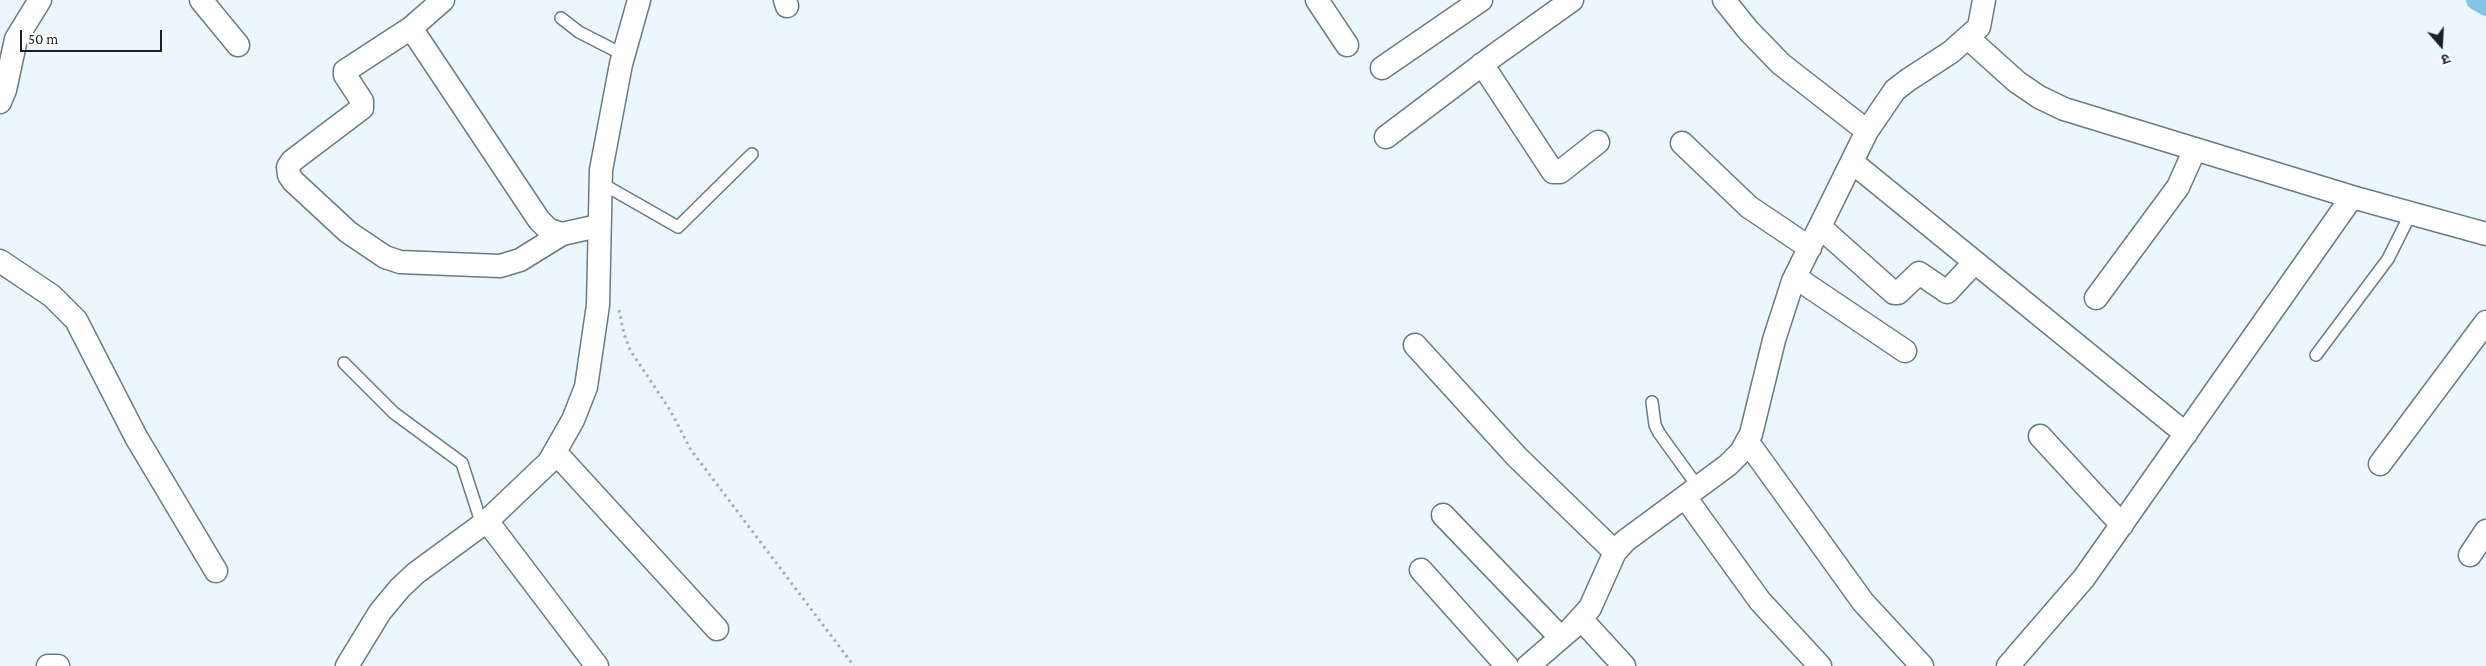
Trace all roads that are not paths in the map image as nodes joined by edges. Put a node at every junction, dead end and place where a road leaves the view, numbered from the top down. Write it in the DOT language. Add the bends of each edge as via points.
graph roads {
  1 [pos="40,0"];
  2 [pos="201,0"];
  3 [pos="443,0"];
  4 [pos="639,0"];
  5 [pos="1317,0"];
  6 [pos="1481,0"];
  7 [pos="1572,0"];
  8 [pos="1724,0"];
  9 [pos="1984,0"];
  10 [pos="561,18"];
  11 [pos="411,28"];
  12 [pos="1968,38"];
  13 [pos="238,45"];
  14 [pos="1347,45"];
  15 [pos="624,55"];
  16 [pos="1482,64"];
  17 [pos="5,67"];
  18 [pos="1382,68"];
  19 [pos="0,102"];
  20 [pos="1867,131"];
  21 [pos="1386,137"];
  22 [pos="1598,142"];
  23 [pos="1682,143"];
  24 [pos="2195,149"];
  25 [pos="752,154"];
  26 [pos="1852,162"];
  27 [pos="601,183"];
  28 [pos="2352,196"];
  29 [pos="2411,213"];
  30 [pos="598,226"];
  31 [pos="1820,228"];
  32 [pos="562,234"];
  33 [pos="2486,234"];
  34 [pos="1810,248"];
  35 [pos="0,261"];
  36 [pos="1975,262"];
  37 [pos="1795,277"];
  38 [pos="2096,298"];
  39 [pos="2486,322"];
  40 [pos="1415,345"];
  41 [pos="1905,351"];
  42 [pos="2316,355"];
  43 [pos="344,363"];
  44 [pos="1652,402"];
  45 [pos="2186,434"];
  46 [pos="2040,436"];
  47 [pos="1747,441"];
  48 [pos="555,452"];
  49 [pos="2380,464"];
  50 [pos="1692,492"];
  51 [pos="1442,514"];
  52 [pos="484,523"];
  53 [pos="2122,525"];
  54 [pos="2486,531"];
  55 [pos="1615,552"];
  56 [pos="2470,555"];
  57 [pos="1421,570"];
  58 [pos="216,571"];
  59 [pos="1582,619"];
  60 [pos="717,629"];
  61 [pos="1560,637"];
  62 [pos="48,666"];
  63 [pos="58,666"];
  64 [pos="347,666"];
  65 [pos="597,666"];
  66 [pos="1507,666"];
  67 [pos="1528,666"];
  68 [pos="1624,666"];
  69 [pos="1820,666"];
  70 [pos="1922,666"];
  71 [pos="2008,666"];
  1 -- 17 [label="street" via="16,39"];
  2 -- 13 [label="street"];
  3 -- 11 [label="street"];
  4 -- 15 [label="street"];
  5 -- 14 [label="street"];
  6 -- 18 [label="street"];
  7 -- 16 [label="street"];
  8 -- 20 [label="street" via="1748,30 1787,69"];
  9 -- 12 [label="street" via="1979,27"];
  10 -- 15 [label="lane" via="579,32"];
  11 -- 32 [label="street" via="539,220 549,230"];
  11 -- 32 [label="street" via="345,71 362,101 362,108 292,161 288,171 292,181 348,232 385,257 400,262 500,266 520,260"];
  12 -- 20 [label="street" via="1895,90"];
  12 -- 24 [label="street" via="2039,97 2064,109"];
  15 -- 27 [label="street"];
  16 -- 21 [label="street"];
  16 -- 22 [label="street" via="1553,172 1560,172"];
  17 -- 19 [label="street"];
  20 -- 26 [label="street"];
  23 -- 34 [label="street" via="1749,207"];
  24 -- 28 [label="street"];
  24 -- 38 [label="street" via="2178,187"];
  25 -- 27 [label="lane" via="678,227"];
  26 -- 31 [label="street"];
  26 -- 36 [label="street"];
  27 -- 30 [label="street"];
  28 -- 29 [label="street"];
  28 -- 45 [label="street"];
  29 -- 33 [label="street"];
  29 -- 42 [label="lane" via="2388,259"];
  30 -- 32 [label="street"];
  30 -- 48 [label="street" via="598,305 586,387"];
  31 -- 34 [label="street"];
  31 -- 36 [label="street" via="1894,293 1919,273 1947,292"];
  34 -- 37 [label="street"];
  35 -- 58 [label="street" via="52,296 76,320 136,437"];
  36 -- 45 [label="street"];
  37 -- 41 [label="street"];
  37 -- 47 [label="street"];
  39 -- 49 [label="street"];
  40 -- 55 [label="street" via="1517,457"];
  43 -- 52 [label="lane" via="394,413 462,463"];
  44 -- 50 [label="lane" via="1655,425"];
  45 -- 53 [label="street"];
  46 -- 53 [label="street"];
  47 -- 50 [label="street" via="1728,466"];
  47 -- 70 [label="street" via="1863,602"];
  48 -- 52 [label="street"];
  48 -- 60 [label="street"];
  50 -- 55 [label="street" via="1625,541"];
  50 -- 69 [label="street" via="1760,601"];
  51 -- 61 [label="street"];
  52 -- 64 [label="street" via="416,572 400,588 380,612"];
  52 -- 65 [label="street"];
  53 -- 71 [label="street" via="2084,578"];
  54 -- 56 [label="street"];
  55 -- 59 [label="street"];
  57 -- 66 [label="street"];
  59 -- 61 [label="street"];
  59 -- 68 [label="street"];
  61 -- 67 [label="street"];
  62 -- 63 [label="street"];
}
